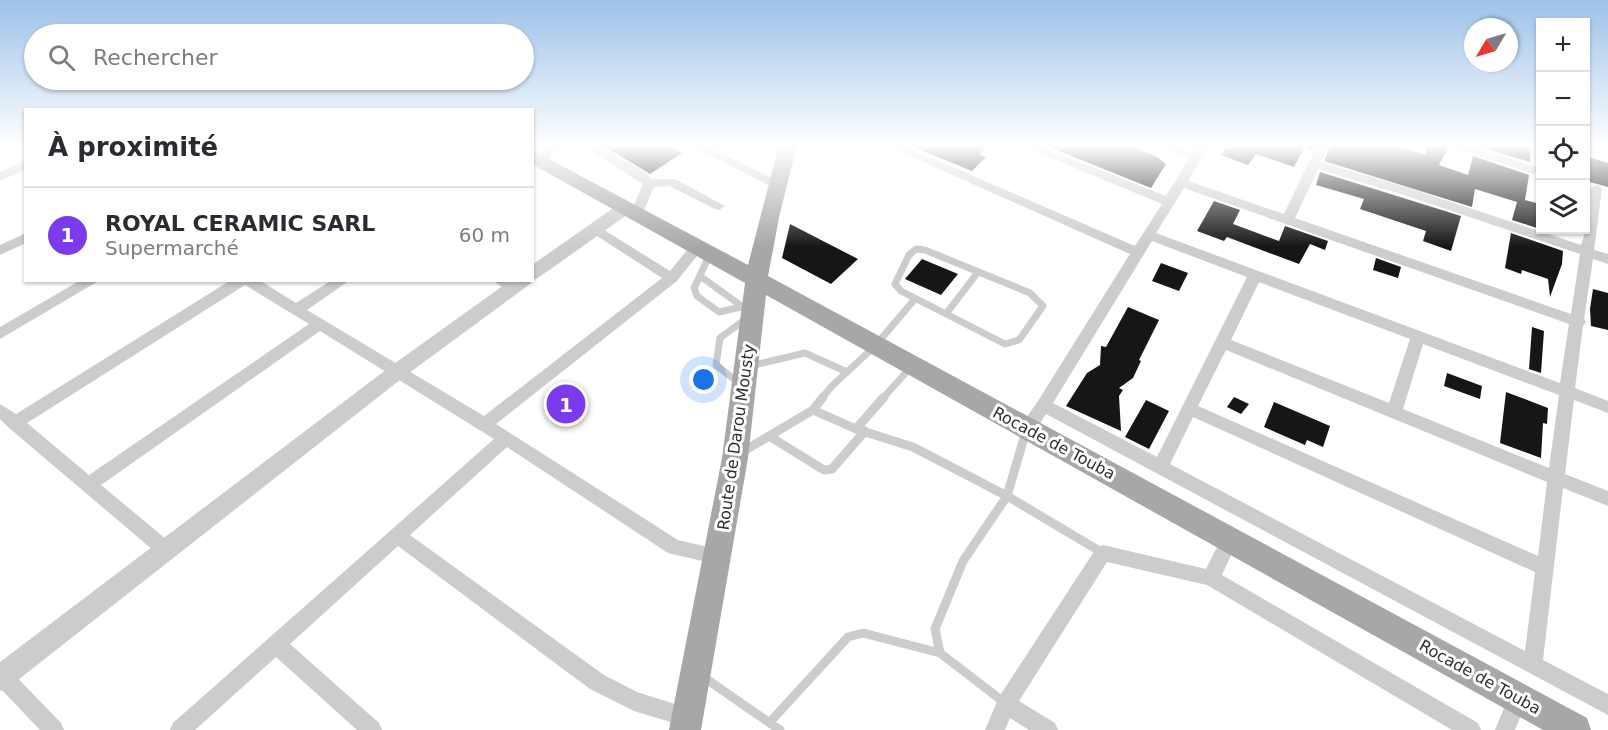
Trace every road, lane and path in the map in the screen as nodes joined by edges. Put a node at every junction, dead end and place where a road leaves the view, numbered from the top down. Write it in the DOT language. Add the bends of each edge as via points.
graph roads {
  1 [pos="581,179"];
  2 [pos="645,179"];
  3 [pos="767,179"];
  4 [pos="778,179"];
  5 [pos="969,179"];
  6 [pos="1111,179"];
  7 [pos="1184,179"];
  8 [pos="1307,179"];
  9 [pos="1365,179"];
  10 [pos="649,183"];
  11 [pos="1182,183"];
  12 [pos="777,184"];
  13 [pos="1597,189"];
  14 [pos="1169,202"];
  15 [pos="719,206"];
  16 [pos="630,211"];
  17 [pos="1288,220"];
  18 [pos="596,229"];
  19 [pos="1148,235"];
  20 [pos="24,238"];
  21 [pos="0,251"];
  22 [pos="1137,252"];
  23 [pos="1588,252"];
  24 [pos="702,259"];
  25 [pos="1608,259"];
  26 [pos="978,272"];
  27 [pos="534,273"];
  28 [pos="1255,276"];
  29 [pos="672,278"];
  30 [pos="90,282"];
  31 [pos="239,282"];
  32 [pos="251,282"];
  33 [pos="340,282"];
  34 [pos="512,283"];
  35 [pos="914,300"];
  36 [pos="752,301"];
  37 [pos="296,310"];
  38 [pos="946,314"];
  39 [pos="1579,321"];
  40 [pos="319,324"];
  41 [pos="0,334"];
  42 [pos="1418,338"];
  43 [pos="1222,342"];
  44 [pos="875,346"];
  45 [pos="912,366"];
  46 [pos="398,371"];
  47 [pos="847,372"];
  48 [pos="747,377"];
  49 [pos="1568,392"];
  50 [pos="1044,405"];
  51 [pos="1608,407"];
  52 [pos="1189,409"];
  53 [pos="0,410"];
  54 [pos="813,410"];
  55 [pos="1394,411"];
  56 [pos="14,423"];
  57 [pos="484,425"];
  58 [pos="1027,429"];
  59 [pos="860,430"];
  60 [pos="769,436"];
  61 [pos="506,438"];
  62 [pos="735,457"];
  63 [pos="1160,467"];
  64 [pos="1558,478"];
  65 [pos="87,485"];
  66 [pos="1007,496"];
  67 [pos="1608,499"];
  68 [pos="398,535"];
  69 [pos="1230,538"];
  70 [pos="166,550"];
  71 [pos="1103,553"];
  72 [pos="718,557"];
  73 [pos="1546,568"];
  74 [pos="1211,578"];
  75 [pos="276,644"];
  76 [pos="940,653"];
  77 [pos="1533,664"];
  78 [pos="694,671"];
  79 [pos="1,676"];
  80 [pos="1518,698"];
  81 [pos="1006,704"];
  82 [pos="1608,705"];
  83 [pos="770,722"];
  84 [pos="686,723"];
  85 [pos="54,730"];
  86 [pos="180,730"];
  87 [pos="372,730"];
  88 [pos="780,730"];
  89 [pos="995,730"];
  90 [pos="1048,730"];
  91 [pos="1471,730"];
  92 [pos="1505,730"];
  93 [pos="1575,730"];
  1 -- 16 [label="main road, Rocade de Touba"];
  2 -- 10 [label="street"];
  3 -- 12 [label="street"];
  4 -- 12 [label="main road, Route de Darou Mousty"];
  5 -- 22 [label="street"];
  6 -- 14 [label="street"];
  7 -- 11 [label="street"];
  8 -- 17 [label="street"];
  9 -- 23 [label="street"];
  10 -- 15 [label="street" via="670,182"];
  10 -- 16 [label="street"];
  11 -- 14 [label="street"];
  11 -- 17 [label="street"];
  12 -- 36 [label="main road, Route de Darou Mousty"];
  13 -- 23 [label="street"];
  14 -- 19 [label="street"];
  16 -- 18 [label="street"];
  16 -- 24 [label="main road, Rocade de Touba"];
  17 -- 39 [label="street"];
  18 -- 27 [label="street"];
  18 -- 29 [label="street"];
  19 -- 22 [label="street"];
  19 -- 28 [label="street"];
  20 -- 21 [label="street"];
  22 -- 50 [label="street"];
  23 -- 25 [label="street"];
  23 -- 39 [label="street"];
  24 -- 29 [label="street"];
  24 -- 36 [label="main road, Rocade de Touba"];
  24 -- 36 [label="lane" via="694,288 697,296 719,312"];
  26 -- 35 [label="lane" via="916,249 909,255 896,284"];
  26 -- 38 [label="lane"];
  26 -- 38 [label="lane" via="1030,293 1043,306 1019,340 1005,344"];
  28 -- 42 [label="street"];
  28 -- 43 [label="street"];
  29 -- 57 [label="street"];
  30 -- 41 [label="street"];
  31 -- 56 [label="street"];
  32 -- 37 [label="street"];
  33 -- 37 [label="street"];
  34 -- 46 [label="street"];
  35 -- 38 [label="lane"];
  35 -- 44 [label="lane"];
  36 -- 44 [label="main road, Rocade de Touba"];
  36 -- 48 [label="main road, Route de Darou Mousty"];
  37 -- 40 [label="street"];
  39 -- 49 [label="street"];
  40 -- 46 [label="street"];
  40 -- 65 [label="street"];
  42 -- 49 [label="street"];
  42 -- 55 [label="street"];
  43 -- 52 [label="street"];
  43 -- 55 [label="street"];
  44 -- 45 [label="main road, Rocade de Touba"];
  44 -- 47 [label="lane"];
  45 -- 58 [label="main road, Rocade de Touba"];
  45 -- 59 [label="lane"];
  46 -- 57 [label="street"];
  46 -- 70 [label="street"];
  47 -- 48 [label="lane" via="805,353"];
  47 -- 54 [label="lane"];
  48 -- 62 [label="main road, Route de Darou Mousty"];
  49 -- 51 [label="street"];
  49 -- 64 [label="street"];
  50 -- 58 [label="street"];
  50 -- 63 [label="street"];
  52 -- 63 [label="street"];
  52 -- 73 [label="street"];
  53 -- 56 [label="street"];
  54 -- 59 [label="lane"];
  54 -- 60 [label="lane"];
  55 -- 64 [label="street"];
  56 -- 65 [label="street"];
  57 -- 61 [label="street"];
  58 -- 66 [label="lane"];
  58 -- 69 [label="main road, Rocade de Touba"];
  59 -- 60 [label="lane" via="832,469 824,470"];
  59 -- 66 [label="lane" via="913,447"];
  60 -- 62 [label="lane"];
  61 -- 68 [label="street"];
  61 -- 72 [label="street" via="660,539"];
  62 -- 72 [label="main road, Route de Darou Mousty"];
  63 -- 77 [label="street"];
  64 -- 67 [label="street"];
  64 -- 73 [label="street"];
  65 -- 70 [label="street"];
  66 -- 71 [label="lane"];
  66 -- 76 [label="lane" via="963,561 935,629"];
  68 -- 75 [label="street"];
  68 -- 84 [label="street" via="597,682"];
  69 -- 74 [label="street"];
  69 -- 80 [label="main road, Rocade de Touba"];
  70 -- 79 [label="street"];
  71 -- 74 [label="street"];
  71 -- 81 [label="street"];
  72 -- 78 [label="main road, Route de Darou Mousty"];
  73 -- 77 [label="street"];
  74 -- 91 [label="street"];
  75 -- 86 [label="street"];
  75 -- 87 [label="street"];
  76 -- 81 [label="lane"];
  76 -- 83 [label="lane" via="862,633 848,637"];
  77 -- 82 [label="street"];
  78 -- 83 [label="lane"];
  78 -- 84 [label="main road, Route de Darou Mousty"];
  79 -- 85 [label="street"];
  80 -- 92 [label="street"];
  80 -- 93 [label="main road, Rocade de Touba"];
  81 -- 89 [label="street"];
  81 -- 90 [label="street"];
  83 -- 88 [label="lane"];
}
